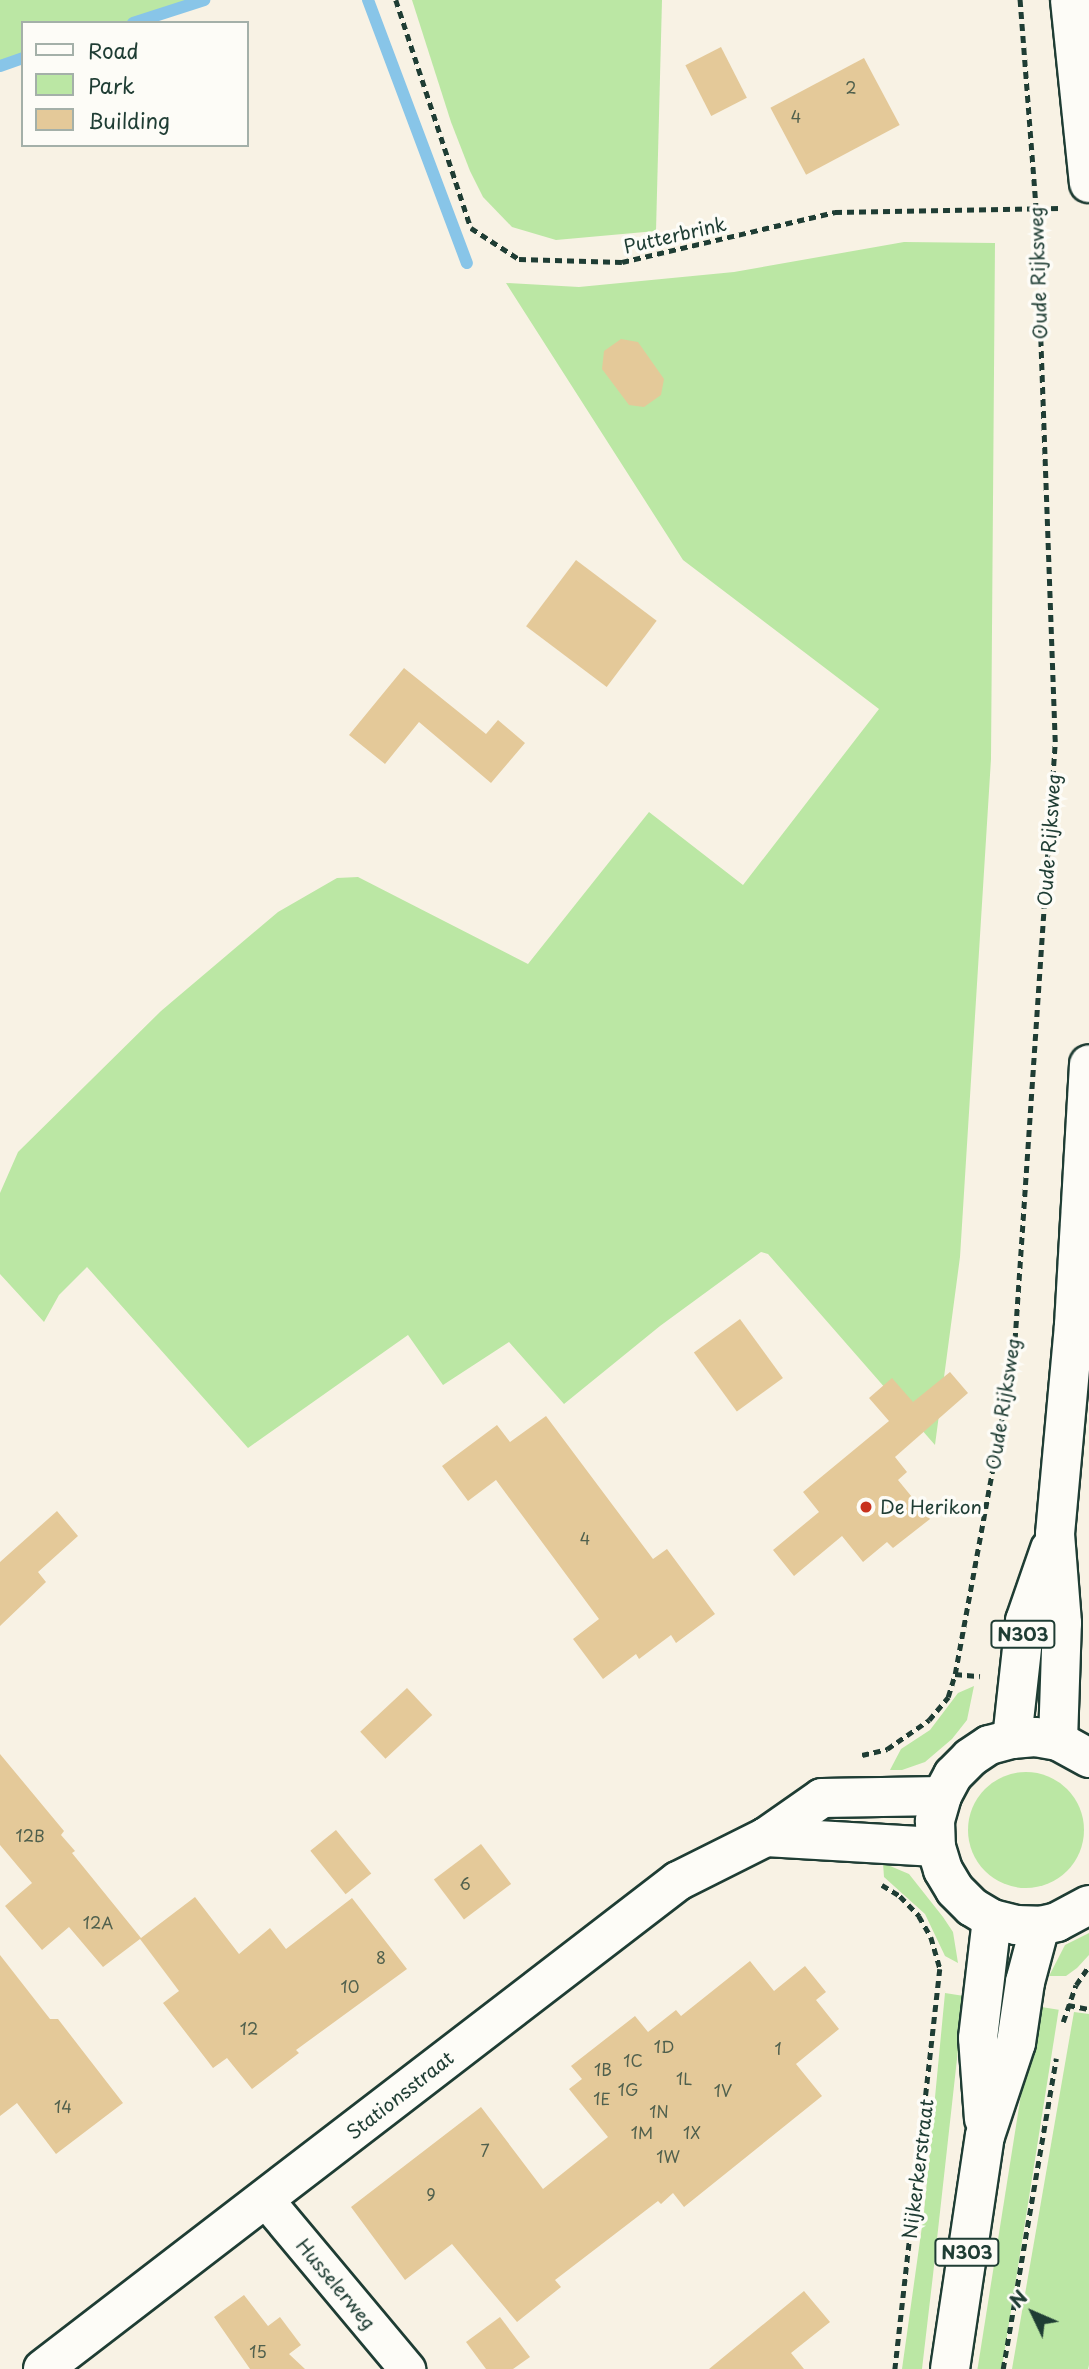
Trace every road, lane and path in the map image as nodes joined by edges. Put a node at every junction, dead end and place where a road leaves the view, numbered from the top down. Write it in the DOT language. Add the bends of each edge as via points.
graph roads {
  1 [pos="396,0"];
  2 [pos="1020,0"];
  3 [pos="1070,0"];
  4 [pos="1076,195"];
  5 [pos="1036,209"];
  6 [pos="1089,1065"];
  7 [pos="1055,1534"];
  8 [pos="955,1674"];
  9 [pos="1012,1738"];
  10 [pos="1074,1750"];
  11 [pos="942,1796"];
  12 [pos="766,1837"];
  13 [pos="936,1847"];
  14 [pos="1089,1905"];
  15 [pos="992,1919"];
  16 [pos="1040,1926"];
  17 [pos="1089,1966"];
  18 [pos="940,1969"];
  19 [pos="1068,2005"];
  20 [pos="1089,2009"];
  21 [pos="1060,2034"];
  22 [pos="1058,2047"];
  23 [pos="985,2136"];
  24 [pos="265,2199"];
  25 [pos="43,2369"];
  26 [pos="407,2369"];
  27 [pos="895,2369"];
  28 [pos="950,2369"];
  29 [pos="1003,2369"];
  1 -- 5 [label="path, Putterbrink" via="471,228 519,260 622,262 835,212"];
  2 -- 5 [label="path, Oude Rijksweg"];
  3 -- 4 [label="main road"];
  4 -- 5 [label="path, Putterbrink"];
  5 -- 8 [label="path, Oude Rijksweg" via="1055,742 1014,1352"];
  6 -- 7 [label="main road, N303" via="1074,1325"];
  7 -- 9 [label="main road, N303" via="1025,1621"];
  7 -- 10 [label="main road, N303"];
  9 -- 10 [label="main road, N303" via="1035,1737"];
  9 -- 11 [label="main road, N303" via="989,1745 970,1758 953,1775"];
  11 -- 12 [label="main road, Stationsstraat" via="822,1798"];
  11 -- 13 [label="main road, N303" via="935,1821"];
  12 -- 13 [label="main road, Stationsstraat"];
  12 -- 24 [label="main road, Stationsstraat" via="678,1881"];
  13 -- 15 [label="main road, N303" via="955,1890"];
  14 -- 16 [label="main road, N303"];
  15 -- 16 [label="main road, N303"];
  15 -- 23 [label="main road, N303" via="978,2038"];
  16 -- 23 [label="main road, N303" via="1016,2043"];
  17 -- 19 [label="path"];
  18 -- 27 [label="path, Nijkerkerstraat"];
  19 -- 20 [label="path"];
  19 -- 21 [label="path"];
  22 -- 29 [label="path"];
  23 -- 28 [label="main road, N303"];
  24 -- 25 [label="main road, Stationsstraat"];
  24 -- 26 [label="street, Husselerweg"];
}
